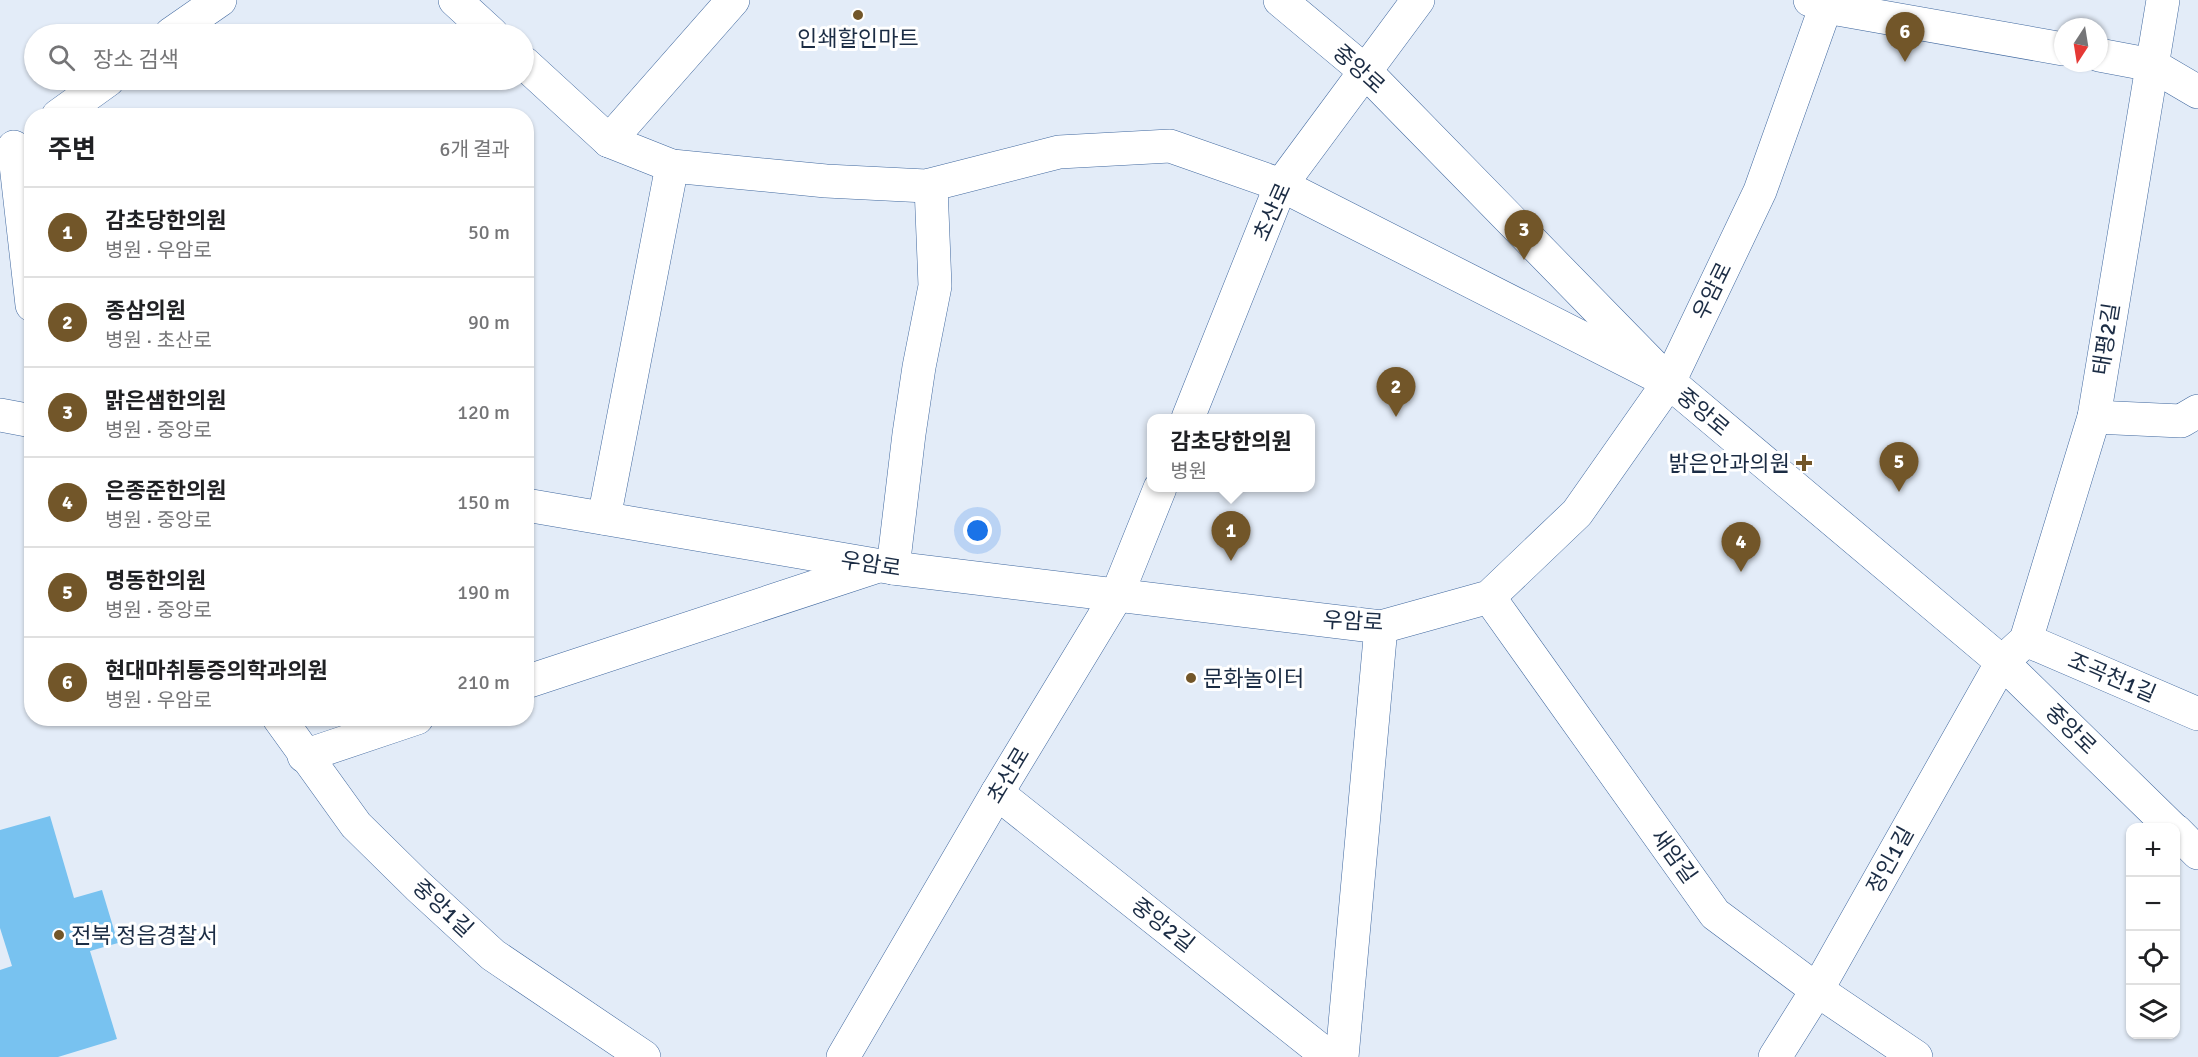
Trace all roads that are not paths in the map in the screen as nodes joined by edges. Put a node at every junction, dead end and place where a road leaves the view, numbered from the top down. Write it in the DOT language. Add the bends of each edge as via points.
graph roads {
  1 [pos="220,0"];
  2 [pos="454,0"];
  3 [pos="733,0"];
  4 [pos="1280,0"];
  5 [pos="1418,0"];
  6 [pos="2163,0"];
  7 [pos="1822,2"];
  8 [pos="185,24"];
  9 [pos="481,24"];
  10 [pos="2054,47"];
  11 [pos="2108,57"];
  12 [pos="2152,65"];
  13 [pos="1365,71"];
  14 [pos="534,72"];
  15 [pos="94,90"];
  16 [pos="2198,92"];
  17 [pos="69,108"];
  18 [pos="609,141"];
  19 [pos="15,144"];
  20 [pos="672,166"];
  21 [pos="1281,185"];
  22 [pos="931,186"];
  23 [pos="24,229"];
  24 [pos="1669,382"];
  25 [pos="1190,414"];
  26 [pos="0,415"];
  27 [pos="2094,417"];
  28 [pos="24,420"];
  29 [pos="2192,423"];
  30 [pos="1158,492"];
  31 [pos="534,506"];
  32 [pos="604,519"];
  33 [pos="886,567"];
  34 [pos="1117,595"];
  35 [pos="1489,597"];
  36 [pos="1381,627"];
  37 [pos="2026,640"];
  38 [pos="2002,662"];
  39 [pos="534,679"];
  40 [pos="2198,714"];
  41 [pos="284,726"];
  42 [pos="393,726"];
  43 [pos="304,756"];
  44 [pos="997,793"];
  45 [pos="2167,823"];
  46 [pos="2180,836"];
  47 [pos="2198,853"];
  48 [pos="1817,990"];
  49 [pos="644,1057"];
  50 [pos="843,1057"];
  51 [pos="1329,1057"];
  52 [pos="1342,1057"];
  53 [pos="1775,1057"];
  54 [pos="1916,1057"];
  1 -- 8 [label="street"];
  2 -- 9 [label="street"];
  3 -- 18 [label="street"];
  4 -- 13 [label="street, 중앙로"];
  5 -- 13 [label="street, 초산로"];
  6 -- 12 [label="street, 태평2길"];
  7 -- 10 [label="street"];
  7 -- 24 [label="street, 우암로" via="1760,191"];
  11 -- 12 [label="street"];
  12 -- 16 [label="street"];
  12 -- 27 [label="street, 태평2길"];
  13 -- 21 [label="street, 초산로"];
  13 -- 24 [label="street, 중앙로"];
  14 -- 18 [label="street"];
  15 -- 17 [label="street"];
  18 -- 20 [label="street"];
  19 -- 23 [label="street"];
  20 -- 22 [label="street" via="826,181"];
  20 -- 32 [label="street"];
  21 -- 22 [label="street" via="1170,146 1059,152"];
  21 -- 24 [label="street"];
  21 -- 25 [label="street, 초산로"];
  22 -- 33 [label="street" via="935,286"];
  24 -- 35 [label="street, 우암로" via="1577,513"];
  24 -- 38 [label="street, 중앙로"];
  26 -- 28 [label="street"];
  27 -- 29 [label="street"];
  27 -- 37 [label="street, 태평2길"];
  30 -- 34 [label="street, 초산로"];
  31 -- 32 [label="street, 우암로"];
  32 -- 33 [label="street, 우암로"];
  33 -- 34 [label="street, 우암로"];
  33 -- 39 [label="street"];
  34 -- 36 [label="street, 우암로"];
  34 -- 44 [label="street, 초산로"];
  35 -- 36 [label="street, 우암로"];
  35 -- 48 [label="street, 새암길" via="1715,914"];
  36 -- 52 [label="street"];
  37 -- 38 [label="street"];
  37 -- 40 [label="street, 조곡천1길"];
  38 -- 45 [label="street, 중앙로"];
  38 -- 48 [label="street, 정인1길"];
  41 -- 43 [label="street, 중앙1길"];
  42 -- 43 [label="street"];
  43 -- 49 [label="street, 중앙1길" via="356,825 493,955"];
  44 -- 50 [label="street, 초산로"];
  44 -- 51 [label="street, 중앙2길"];
  46 -- 47 [label="street"];
  48 -- 53 [label="street, 정인1길"];
  48 -- 54 [label="street, 새암길"];
}
